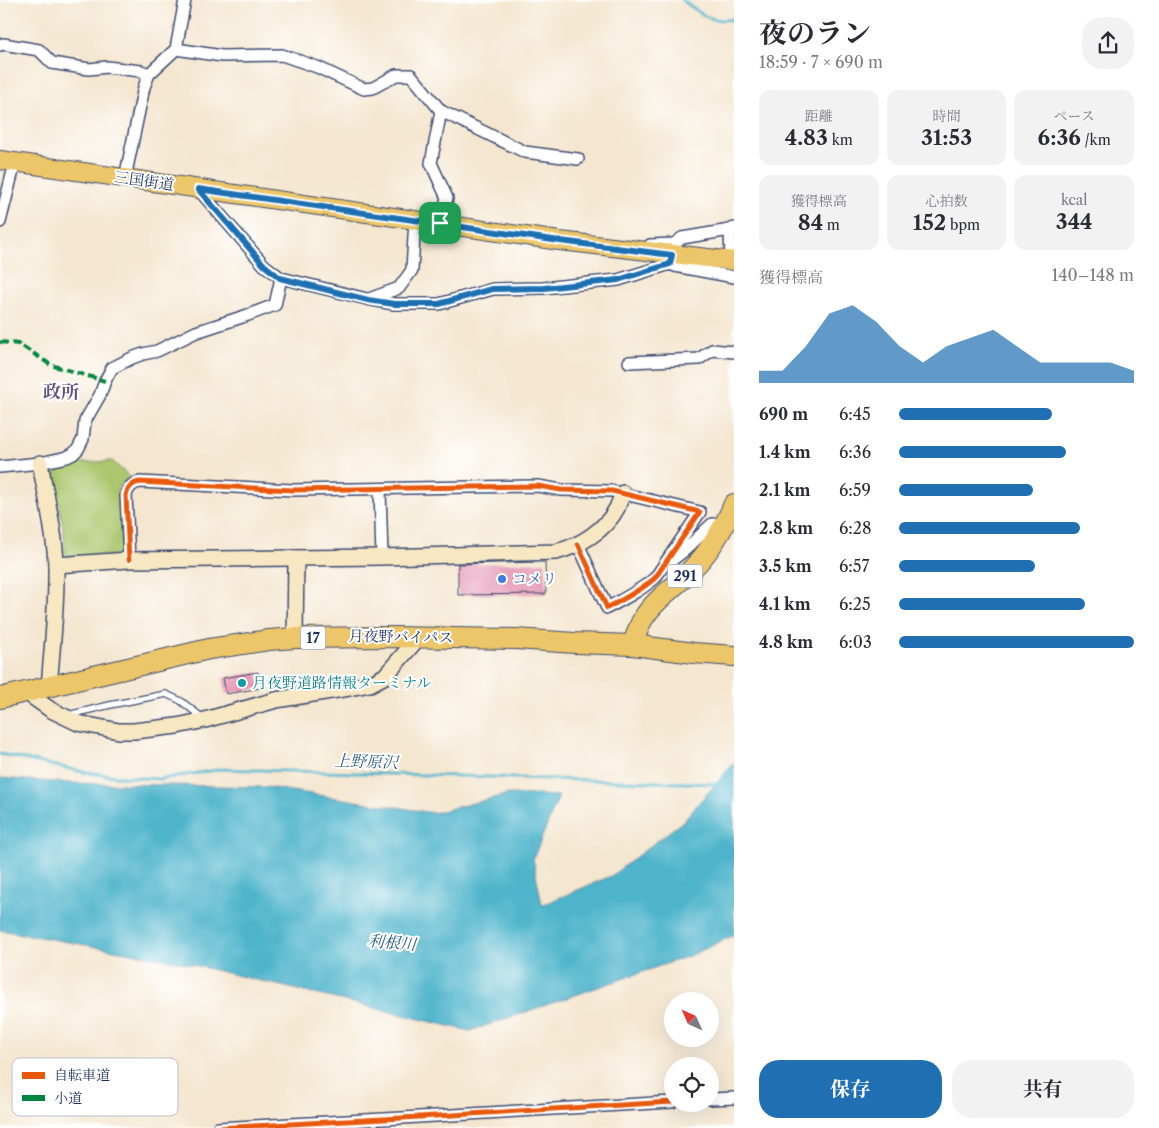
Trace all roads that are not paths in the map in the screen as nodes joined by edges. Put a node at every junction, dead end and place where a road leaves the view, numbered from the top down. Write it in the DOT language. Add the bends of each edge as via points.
graph roads {
  1 [pos="185,0"];
  2 [pos="0,45"];
  3 [pos="176,49"];
  4 [pos="149,74"];
  5 [pos="441,111"];
  6 [pos="578,159"];
  7 [pos="8,161"];
  8 [pos="125,178"];
  9 [pos="198,189"];
  10 [pos="415,220"];
  11 [pos="0,222"];
  12 [pos="440,223"];
  13 [pos="732,229"];
  14 [pos="634,250"];
  15 [pos="671,259"];
  16 [pos="733,266"];
  17 [pos="280,278"];
  18 [pos="368,300"];
  19 [pos="734,352"];
  20 [pos="629,362"];
  21 [pos="40,463"];
  22 [pos="0,467"];
  23 [pos="380,489"];
  24 [pos="623,493"];
  25 [pos="734,504"];
  26 [pos="724,525"];
  27 [pos="578,544"];
  28 [pos="382,557"];
  29 [pos="296,558"];
  30 [pos="129,560"];
  31 [pos="56,565"];
  32 [pos="663,568"];
  33 [pos="419,637"];
  34 [pos="295,638"];
  35 [pos="633,644"];
  36 [pos="734,656"];
  37 [pos="49,688"];
  38 [pos="27,693"];
  39 [pos="0,698"];
  40 [pos="64,716"];
  41 [pos="206,720"];
  42 [pos="734,1098"];
  43 [pos="719,1099"];
  44 [pos="664,1102"];
  45 [pos="218,1128"];
  1 -- 3 [label="street"];
  2 -- 4 [label="street" via="39,50 52,63"];
  3 -- 4 [label="street"];
  3 -- 5 [label="street" via="222,56 282,55 364,89 373,88 396,75 411,75"];
  4 -- 8 [label="street"];
  5 -- 6 [label="street" via="525,152"];
  5 -- 12 [label="street" via="431,163 447,198"];
  7 -- 8 [label="main road, 三国街道"];
  7 -- 11 [label="street"];
  8 -- 9 [label="main road, 三国街道"];
  9 -- 10 [label="main road, 三国街道"];
  9 -- 17 [label="street" via="264,265"];
  10 -- 12 [label="main road, 三国街道"];
  10 -- 18 [label="street" via="412,270 399,288"];
  12 -- 14 [label="main road, 三国街道"];
  13 -- 14 [label="street" via="682,238 674,244 643,245"];
  13 -- 16 [label="street"];
  14 -- 15 [label="main road, 三国街道"];
  15 -- 16 [label="main road, 三国街道"];
  15 -- 18 [label="street" via="618,280 544,288 492,289 439,304 394,304"];
  17 -- 18 [label="street"];
  17 -- 21 [label="street" via="275,305 196,332 112,368 85,421 78,450 68,457"];
  19 -- 20 [label="street" via="712,350 699,359"];
  21 -- 22 [label="street"];
  21 -- 31 [label="street"];
  23 -- 24 [label="street" via="538,486"];
  23 -- 28 [label="street"];
  23 -- 30 [label="street" via="293,490 136,482 126,495"];
  24 -- 27 [label="street" via="616,510 601,528"];
  24 -- 32 [label="street" via="700,512"];
  25 -- 26 [label="highway, 291"];
  26 -- 32 [label="street" via="712,524"];
  26 -- 35 [label="highway, 291" via="700,561 643,619"];
  27 -- 28 [label="street" via="556,552"];
  27 -- 32 [label="street" via="607,608 647,585"];
  28 -- 29 [label="street"];
  29 -- 30 [label="street"];
  29 -- 34 [label="street"];
  30 -- 31 [label="street"];
  31 -- 37 [label="street"];
  33 -- 34 [label="highway, 月夜野バイパス / 17"];
  33 -- 35 [label="highway, 月夜野バイパス / 17"];
  33 -- 41 [label="street" via="385,676 370,684 276,700"];
  34 -- 37 [label="highway, 月夜野バイパス / 17" via="209,649"];
  35 -- 36 [label="highway, 17"];
  37 -- 38 [label="highway, 月夜野バイパス / 17"];
  38 -- 39 [label="highway, 月夜野バイパス / 17"];
  38 -- 40 [label="street"];
  40 -- 41 [label="street" via="78,723 119,731 163,728"];
  40 -- 41 [label="lane" via="166,694"];
  42 -- 43 [label="street"];
  44 -- 45 [label="street"];
}
